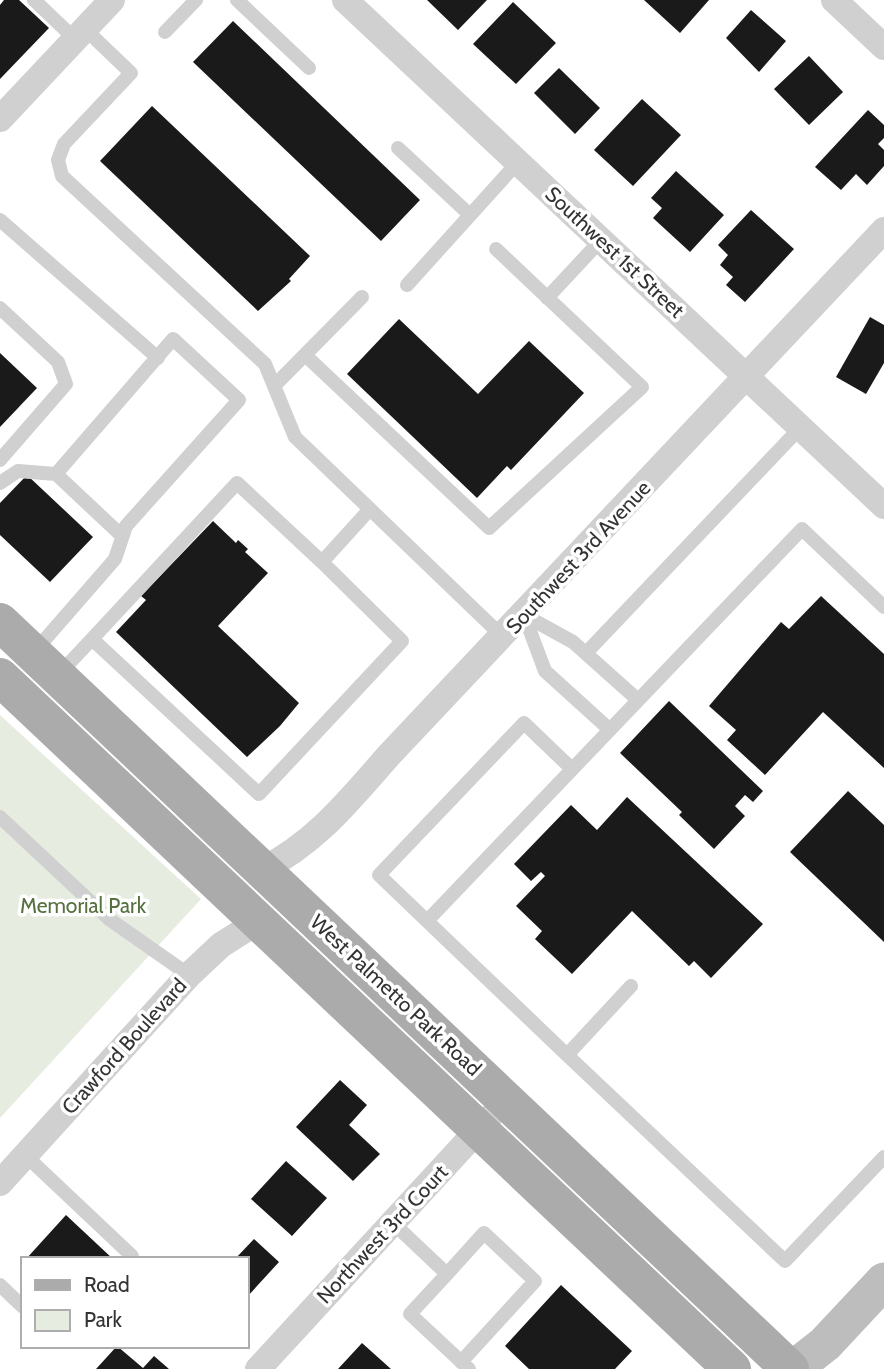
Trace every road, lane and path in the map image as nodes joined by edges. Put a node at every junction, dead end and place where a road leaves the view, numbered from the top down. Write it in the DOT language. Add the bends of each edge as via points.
graph roads {
  1 [pos="34,0"];
  2 [pos="112,0"];
  3 [pos="197,0"];
  4 [pos="237,0"];
  5 [pos="345,0"];
  6 [pos="834,0"];
  7 [pos="164,33"];
  8 [pos="80,34"];
  9 [pos="884,47"];
  10 [pos="309,68"];
  11 [pos="0,119"];
  12 [pos="398,148"];
  13 [pos="519,161"];
  14 [pos="470,215"];
  15 [pos="1,224"];
  16 [pos="884,230"];
  17 [pos="602,239"];
  18 [pos="496,249"];
  19 [pos="407,285"];
  20 [pos="362,297"];
  21 [pos="547,298"];
  22 [pos="0,308"];
  23 [pos="305,355"];
  24 [pos="158,358"];
  25 [pos="747,376"];
  26 [pos="276,384"];
  27 [pos="801,427"];
  28 [pos="0,460"];
  29 [pos="55,474"];
  30 [pos="0,482"];
  31 [pos="884,506"];
  32 [pos="370,509"];
  33 [pos="122,536"];
  34 [pos="322,562"];
  35 [pos="884,607"];
  36 [pos="524,615"];
  37 [pos="0,622"];
  38 [pos="503,637"];
  39 [pos="92,639"];
  40 [pos="586,653"];
  41 [pos="45,665"];
  42 [pos="4,688"];
  43 [pos="638,700"];
  44 [pos="609,729"];
  45 [pos="572,769"];
  46 [pos="0,817"];
  47 [pos="186,852"];
  48 [pos="262,870"];
  49 [pos="427,921"];
  50 [pos="259,922"];
  51 [pos="350,953"];
  52 [pos="189,975"];
  53 [pos="631,986"];
  54 [pos="567,1055"];
  55 [pos="507,1099"];
  56 [pos="479,1129"];
  57 [pos="25,1155"];
  58 [pos="884,1157"];
  59 [pos="0,1183"];
  60 [pos="393,1223"];
  61 [pos="132,1256"];
  62 [pos="447,1273"];
  63 [pos="884,1281"];
  64 [pos="0,1285"];
  65 [pos="21,1305"];
  66 [pos="465,1366"];
  67 [pos="258,1369"];
  68 [pos="732,1369"];
  69 [pos="792,1369"];
  1 -- 8 [label="lane"];
  2 -- 8 [label="street"];
  3 -- 7 [label="lane"];
  4 -- 10 [label="lane"];
  5 -- 13 [label="street, Southwest 1st Street"];
  6 -- 9 [label="street"];
  8 -- 11 [label="street"];
  8 -- 26 [label="lane" via="131,73 64,144 58,160 62,176 265,364"];
  12 -- 14 [label="lane"];
  13 -- 14 [label="lane"];
  13 -- 17 [label="street, Southwest 1st Street"];
  14 -- 19 [label="lane"];
  15 -- 24 [label="lane"];
  16 -- 25 [label="street, Southwest 3rd Avenue"];
  17 -- 21 [label="lane"];
  17 -- 25 [label="street, Southwest 1st Street"];
  18 -- 21 [label="lane"];
  20 -- 23 [label="lane"];
  21 -- 23 [label="lane" via="642,387 489,528"];
  22 -- 28 [label="lane" via="58,362 66,384"];
  23 -- 26 [label="lane"];
  24 -- 29 [label="lane"];
  24 -- 33 [label="lane" via="173,339 239,400"];
  25 -- 27 [label="street, Southwest 1st Street"];
  25 -- 36 [label="street, Southwest 3rd Avenue"];
  26 -- 32 [label="lane" via="295,437"];
  27 -- 31 [label="street, Southwest 1st Street"];
  27 -- 40 [label="lane"];
  29 -- 30 [label="lane" via="18,471"];
  29 -- 33 [label="lane"];
  32 -- 34 [label="lane"];
  32 -- 38 [label="lane"];
  33 -- 41 [label="lane" via="116,559"];
  34 -- 39 [label="lane" via="237,482"];
  34 -- 39 [label="lane" via="402,641 259,794"];
  35 -- 43 [label="lane" via="802,529"];
  36 -- 38 [label="street, Southwest 3rd Avenue"];
  36 -- 40 [label="lane"];
  36 -- 44 [label="lane" via="545,671"];
  37 -- 41 [label="main road, West Palmetto Park Road"];
  38 -- 48 [label="street, Southwest 3rd Avenue" via="323,831"];
  39 -- 41 [label="lane"];
  40 -- 43 [label="lane"];
  41 -- 48 [label="main road, West Palmetto Park Road"];
  42 -- 47 [label="main road, West Palmetto Park Road"];
  43 -- 44 [label="lane"];
  44 -- 45 [label="lane"];
  45 -- 49 [label="lane"];
  45 -- 49 [label="lane" via="524,723 379,875"];
  46 -- 52 [label="lane" via="109,919"];
  47 -- 48 [label="main road" via="238,872"];
  47 -- 50 [label="main road, West Palmetto Park Road"];
  48 -- 51 [label="main road, West Palmetto Park Road"];
  49 -- 54 [label="lane"];
  50 -- 51 [label="main road" via="284,922"];
  50 -- 52 [label="street, Crawford Boulevard" via="221,946"];
  50 -- 56 [label="main road, West Palmetto Park Road"];
  51 -- 55 [label="main road, West Palmetto Park Road"];
  52 -- 57 [label="street, Crawford Boulevard"];
  53 -- 54 [label="lane"];
  54 -- 58 [label="lane" via="785,1261"];
  55 -- 56 [label="street, Northwest 3rd Court"];
  55 -- 69 [label="main road, West Palmetto Park Road"];
  56 -- 60 [label="street, Northwest 3rd Court"];
  56 -- 68 [label="main road, West Palmetto Park Road"];
  57 -- 59 [label="street, Crawford Boulevard"];
  57 -- 61 [label="lane"];
  60 -- 62 [label="lane"];
  60 -- 67 [label="street, Northwest 3rd Court"];
  62 -- 66 [label="lane" via="410,1314"];
  62 -- 66 [label="lane" via="484,1233 535,1281"];
  63 -- 69 [label="street" via="825,1344"];
  64 -- 65 [label="lane"];
}
